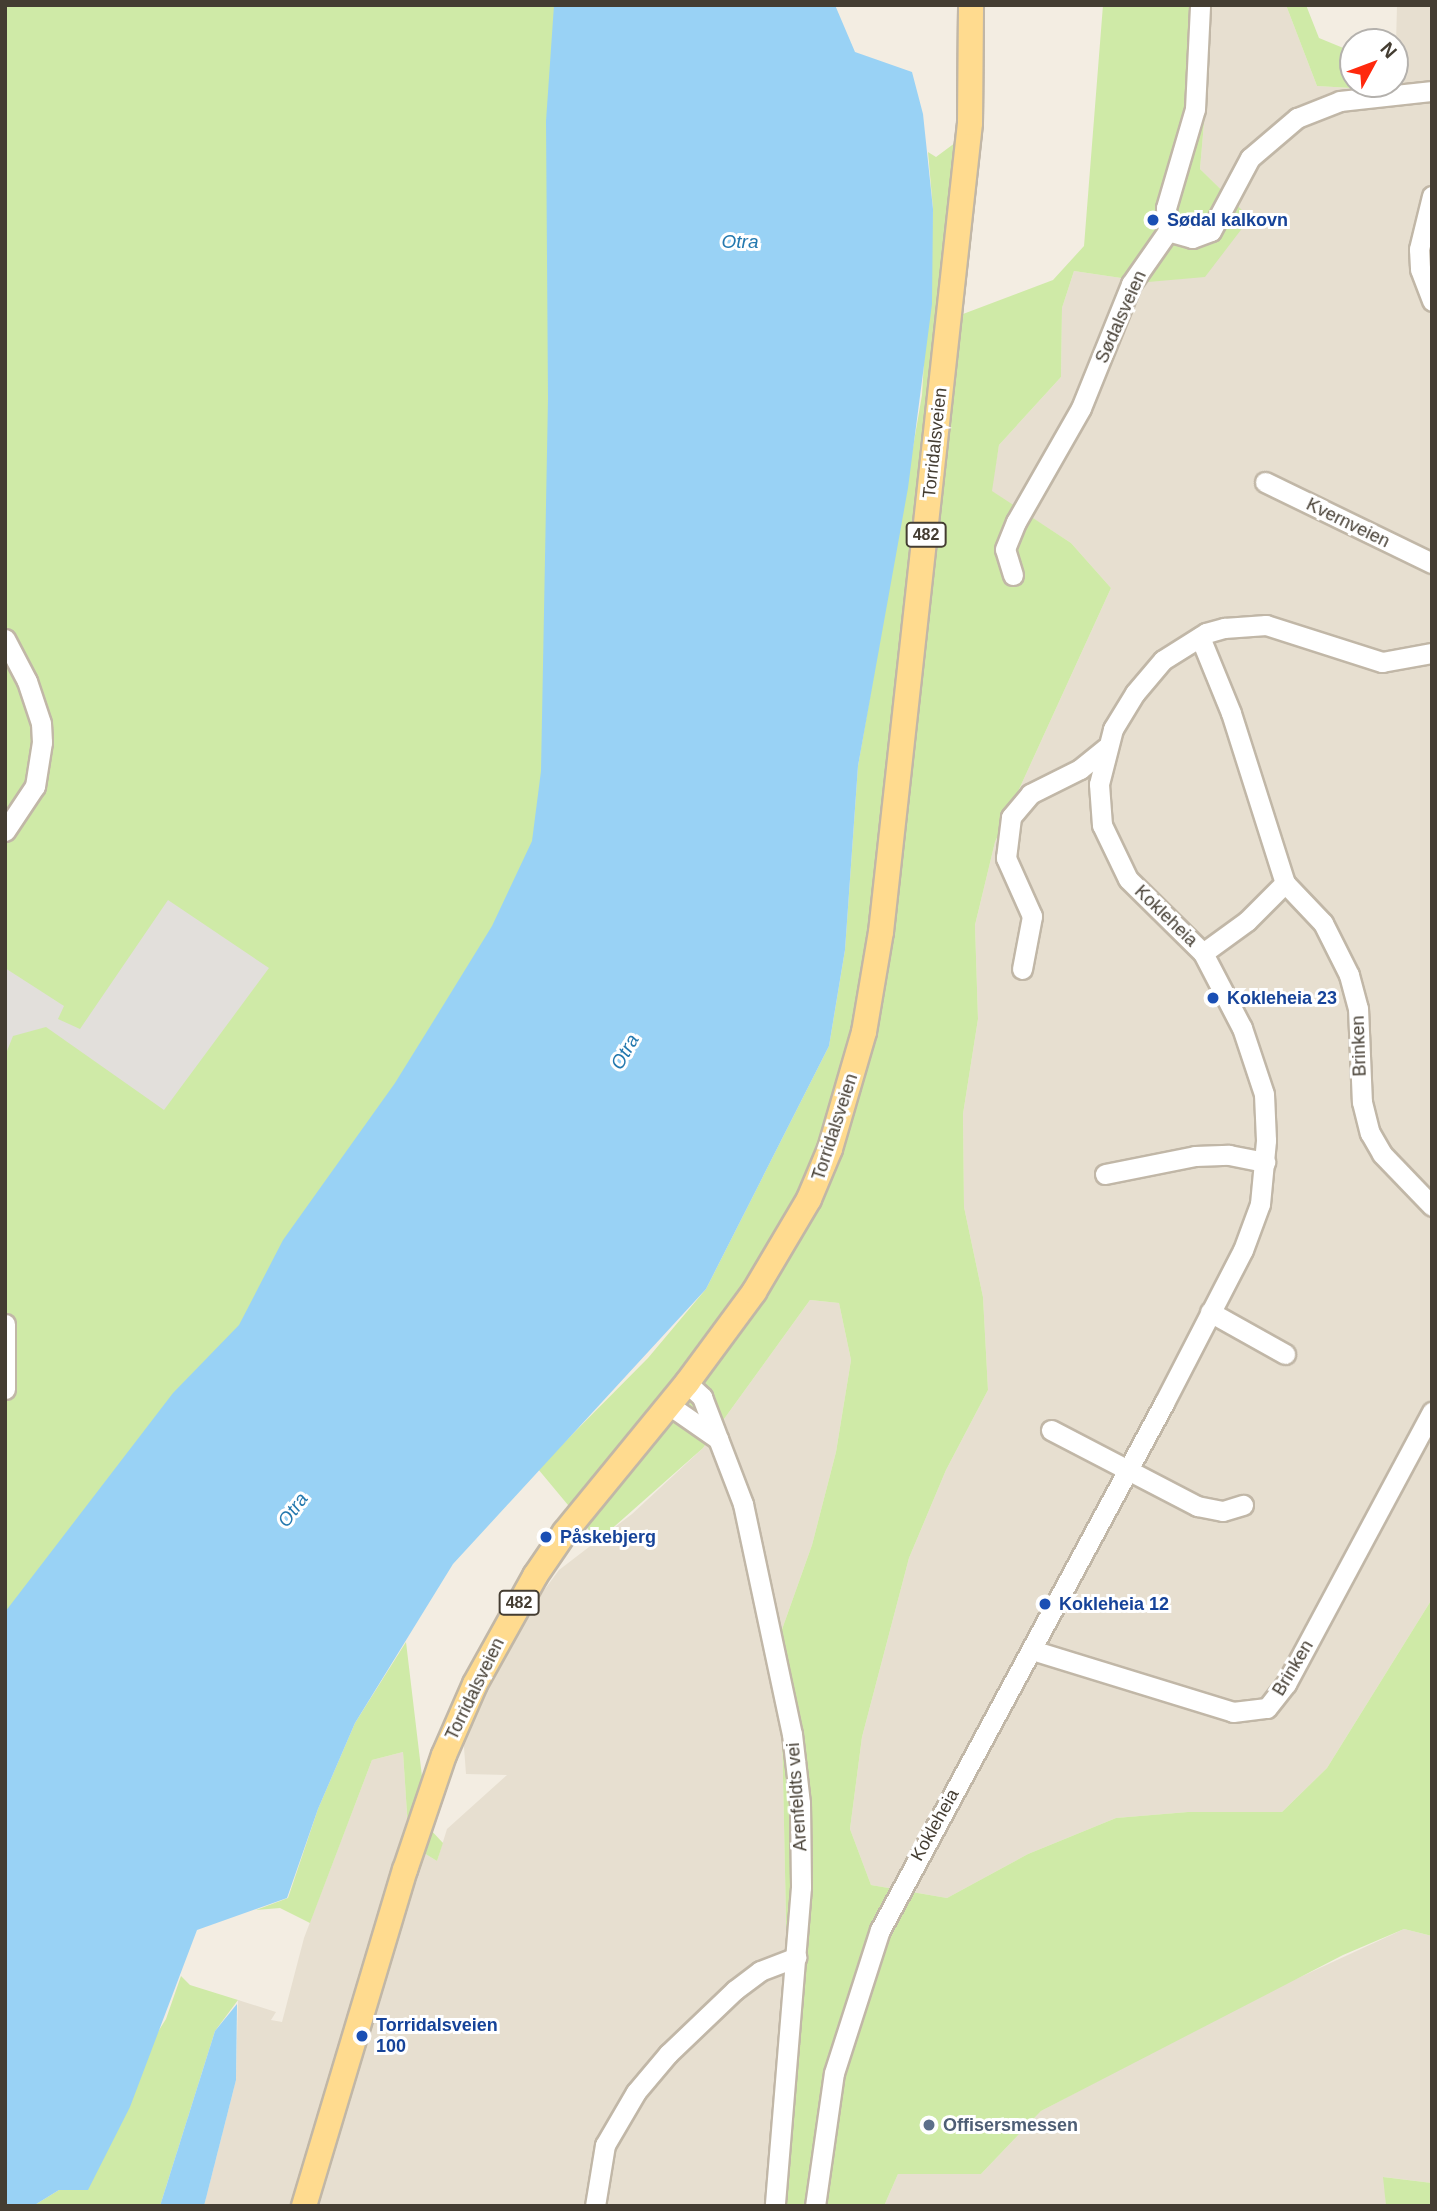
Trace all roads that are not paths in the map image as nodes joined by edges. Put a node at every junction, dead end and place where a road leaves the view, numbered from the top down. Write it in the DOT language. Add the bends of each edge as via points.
graph roads {
  1 [pos="971,5"];
  2 [pos="1200,5"];
  3 [pos="1432,91"];
  4 [pos="1432,196"];
  5 [pos="1168,231"];
  6 [pos="1432,302"];
  7 [pos="1265,482"];
  8 [pos="1432,563"];
  9 [pos="1013,575"];
  10 [pos="1200,637"];
  11 [pos="5,639"];
  12 [pos="1432,653"];
  13 [pos="1106,748"];
  14 [pos="5,831"];
  15 [pos="1285,883"];
  16 [pos="1203,953"];
  17 [pos="1022,969"];
  18 [pos="1265,1162"];
  19 [pos="1105,1174"];
  20 [pos="1432,1206"];
  21 [pos="1210,1312"];
  22 [pos="5,1325"];
  23 [pos="1286,1354"];
  24 [pos="687,1383"];
  25 [pos="5,1389"];
  26 [pos="669,1405"];
  27 [pos="1432,1412"];
  28 [pos="1051,1430"];
  29 [pos="718,1439"];
  30 [pos="1128,1471"];
  31 [pos="1243,1505"];
  32 [pos="1032,1650"];
  33 [pos="796,1958"];
  34 [pos="304,2206"];
  35 [pos="595,2206"];
  36 [pos="775,2206"];
  37 [pos="815,2206"];
  1 -- 24 [label="main road, Torridalsveien / 482" via="963,186 891,847 867,1018 815,1188 754,1292"];
  2 -- 5 [label="street" via="1195,109 1166,208"];
  3 -- 5 [label="street" via="1340,100 1297,118 1251,158 1211,231 1192,238"];
  4 -- 6 [label="street" via="1419,249 1420,269"];
  5 -- 9 [label="street, Sødalsveien" via="1131,284 1081,408 1016,522 1005,548"];
  7 -- 8 [label="street, Kvernveien"];
  10 -- 12 [label="street, Kokleheia" via="1224,628 1266,625 1382,662"];
  10 -- 13 [label="street, Kokleheia" via="1149,675 1122,712"];
  10 -- 15 [label="street, Brinken" via="1231,713"];
  11 -- 14 [label="street" via="27,681 41,723 42,742 35,786"];
  13 -- 16 [label="street, Kokleheia" via="1099,805 1116,862"];
  13 -- 17 [label="street, Kokleheia" via="1080,769 1030,794 1012,817 1006,859 1032,916"];
  15 -- 16 [label="street" via="1254,915"];
  15 -- 20 [label="street, Brinken" via="1323,923 1349,975 1358,1007 1362,1102 1370,1133 1382,1154"];
  16 -- 18 [label="street, Kokleheia" via="1259,1072 1264,1094"];
  18 -- 19 [label="street" via="1229,1154 1195,1156"];
  18 -- 21 [label="street, Kokleheia" via="1254,1221"];
  21 -- 23 [label="street"];
  21 -- 30 [label="street, Kokleheia"];
  22 -- 25 [label="street"];
  24 -- 26 [label="main road, Torridalsveien / 482"];
  24 -- 29 [label="street, Arenfeldts vei" via="702,1396"];
  26 -- 29 [label="street"];
  26 -- 34 [label="main road, Torridalsveien / 482" via="591,1498 535,1576 453,1732 405,1870"];
  27 -- 32 [label="street, Brinken" via="1286,1684 1266,1707 1233,1712"];
  28 -- 30 [label="street"];
  29 -- 33 [label="street, Arenfeldts vei" via="744,1504 792,1734 802,1825"];
  30 -- 31 [label="street" via="1197,1506 1223,1511"];
  30 -- 32 [label="street, Kokleheia"];
  32 -- 37 [label="street, Kokleheia" via="880,1930 834,2073"];
  33 -- 35 [label="street" via="768,1966 734,1990 636,2092 605,2145"];
  33 -- 36 [label="street, Arenfeldts vei"];
}
